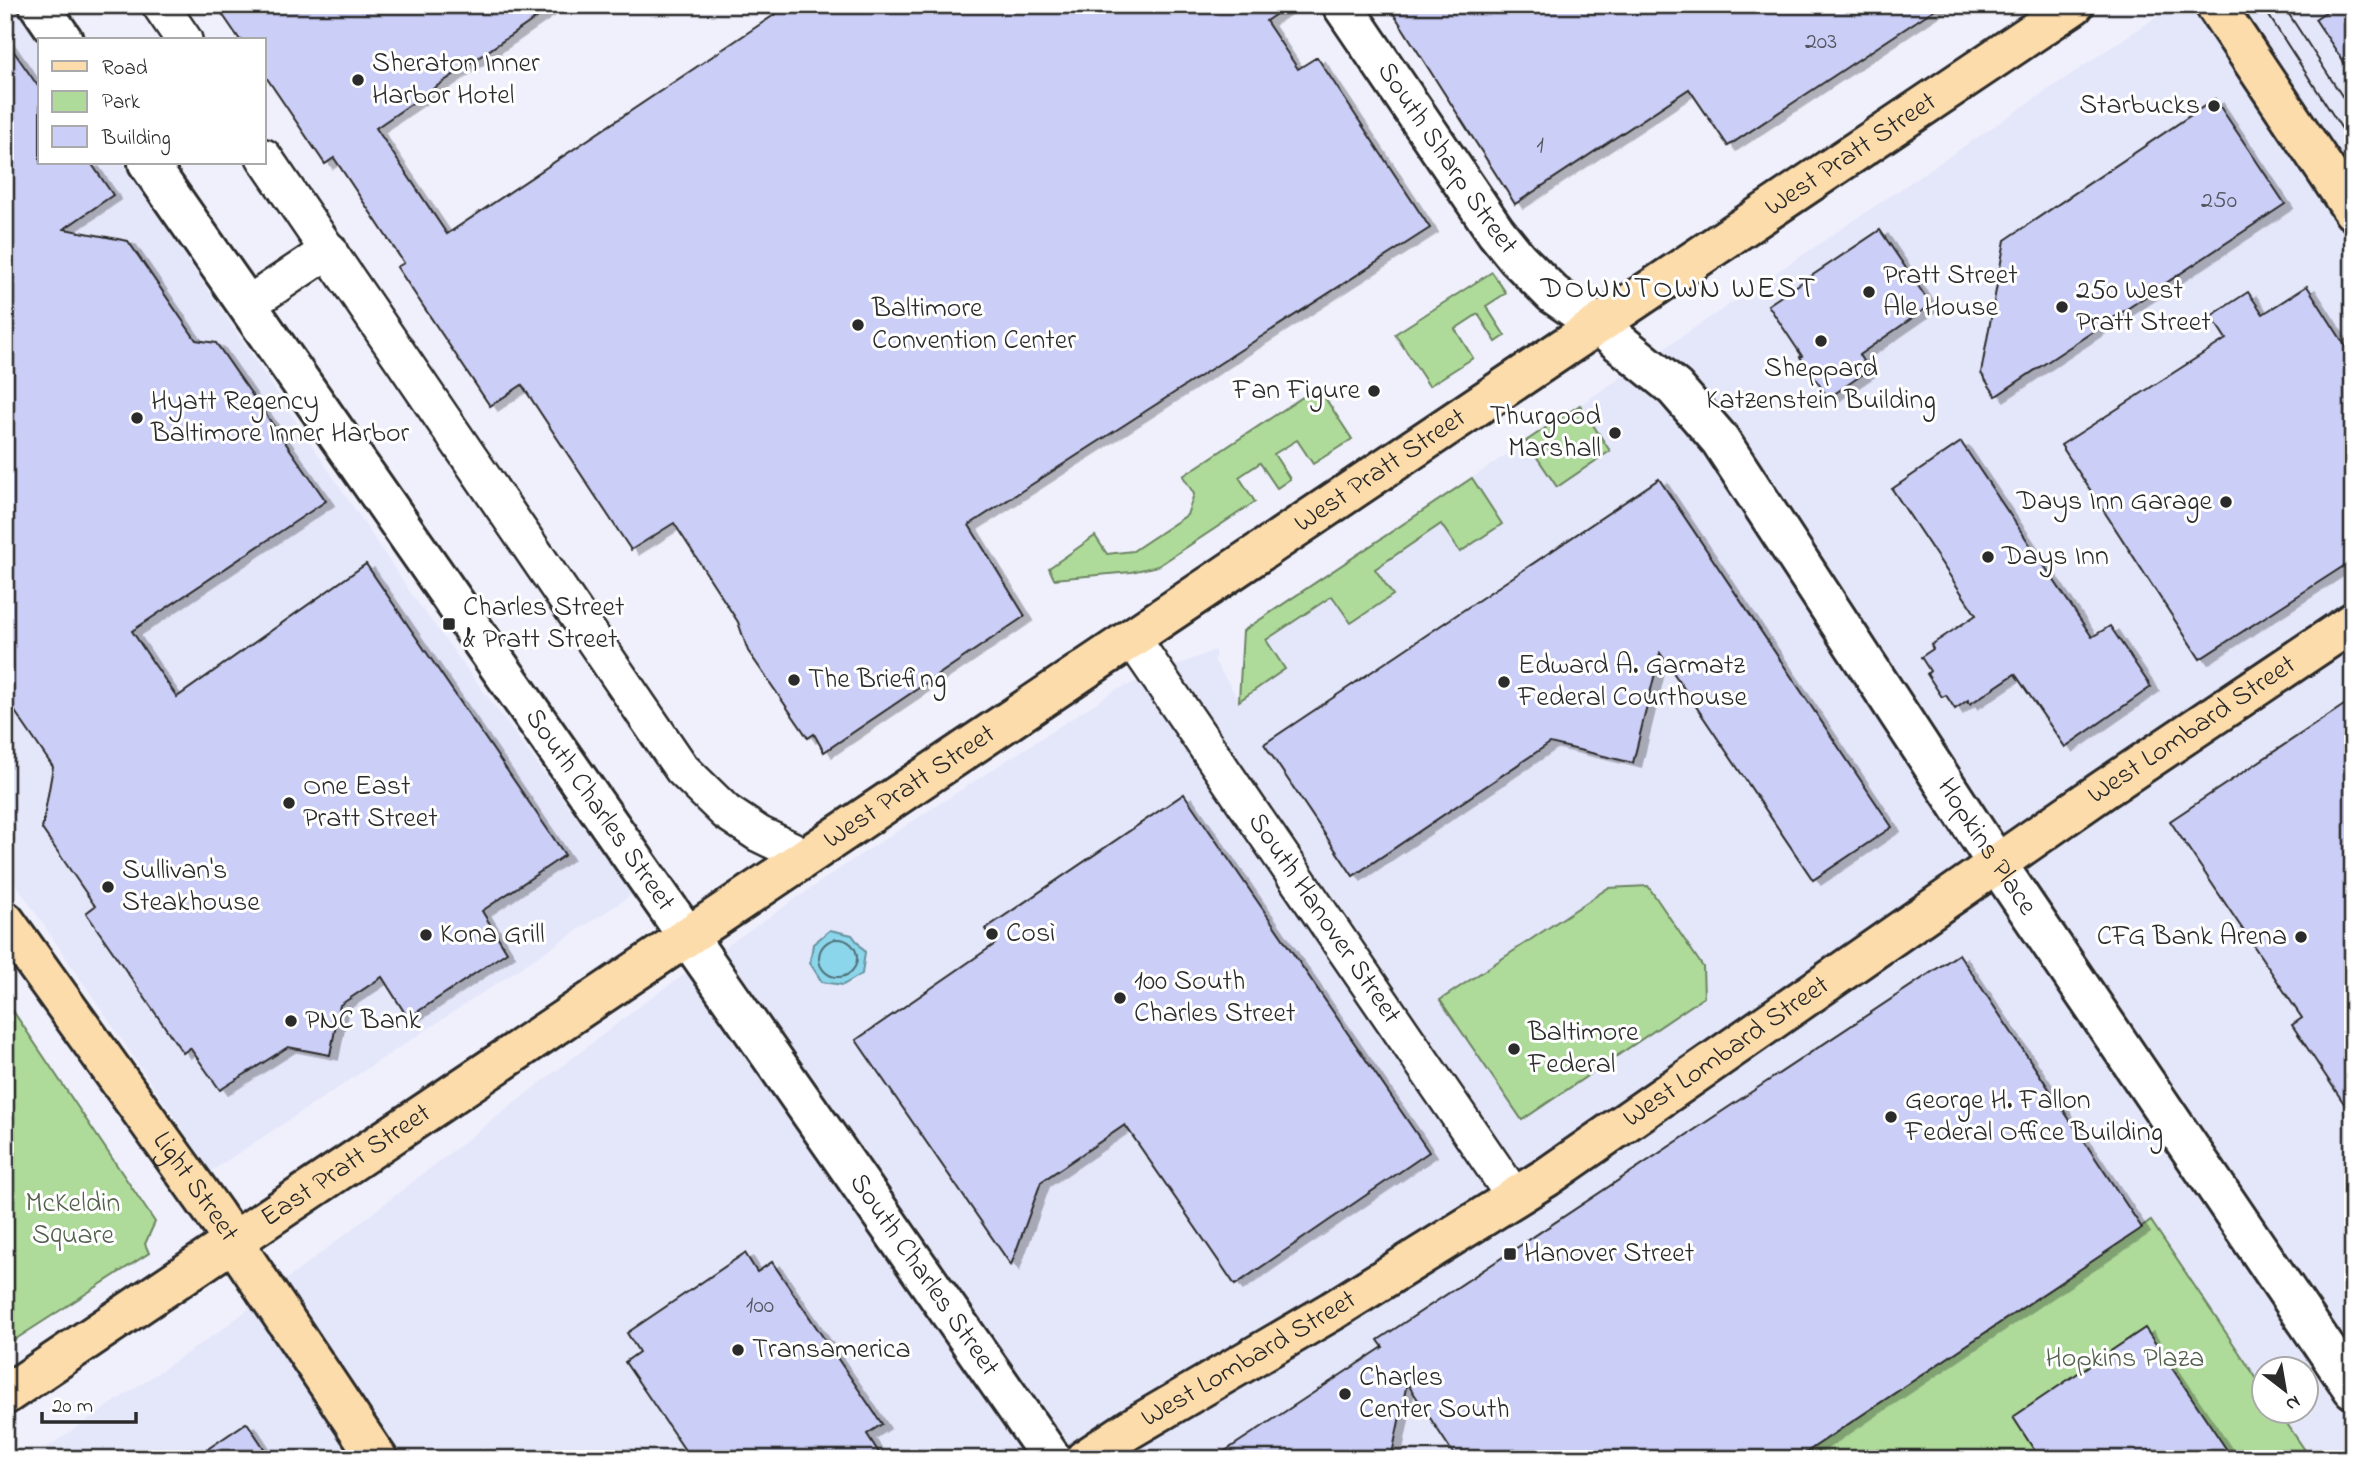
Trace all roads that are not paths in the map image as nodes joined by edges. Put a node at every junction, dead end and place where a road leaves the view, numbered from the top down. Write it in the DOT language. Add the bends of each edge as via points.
graph roads {
  1 [pos="38,5"];
  2 [pos="160,5"];
  3 [pos="1342,5"];
  4 [pos="2074,5"];
  5 [pos="2215,5"];
  6 [pos="62,38"];
  7 [pos="183,38"];
  8 [pos="266,160"];
  9 [pos="149,164"];
  10 [pos="2353,211"];
  11 [pos="329,250"];
  12 [pos="247,305"];
  13 [pos="1598,325"];
  14 [pos="2353,622"];
  15 [pos="1132,638"];
  16 [pos="807,857"];
  17 [pos="1997,864"];
  18 [pos="5,920"];
  19 [pos="687,937"];
  20 [pos="1515,1198"];
  21 [pos="234,1243"];
  22 [pos="2353,1389"];
  23 [pos="5,1395"];
  24 [pos="378,1459"];
  25 [pos="1052,1459"];
  26 [pos="1085,1459"];
  1 -- 6 [label="main road"];
  2 -- 7 [label="street"];
  3 -- 13 [label="main road, South Sharp Street" via="1496,232 1553,294"];
  4 -- 13 [label="main road, West Pratt Street"];
  5 -- 10 [label="main road"];
  8 -- 11 [label="street"];
  9 -- 12 [label="main road, South Charles Street"];
  11 -- 12 [label="street"];
  11 -- 16 [label="street" via="682,769 726,813"];
  12 -- 19 [label="main road, South Charles Street"];
  13 -- 15 [label="main road, West Pratt Street"];
  13 -- 17 [label="main road, Hopkins Place" via="1675,388 1720,440"];
  14 -- 17 [label="main road, West Lombard Street"];
  15 -- 16 [label="main road, West Pratt Street"];
  15 -- 20 [label="street, South Hanover Street"];
  16 -- 19 [label="main road, West Pratt Street"];
  17 -- 20 [label="main road, West Lombard Street"];
  17 -- 22 [label="main road, Hopkins Place"];
  18 -- 21 [label="main road, Light Street"];
  19 -- 21 [label="main road, East Pratt Street"];
  19 -- 25 [label="main road, South Charles Street"];
  20 -- 26 [label="main road, West Lombard Street"];
  21 -- 23 [label="main road, East Pratt Street"];
  21 -- 24 [label="main road, Light Street"];
}
